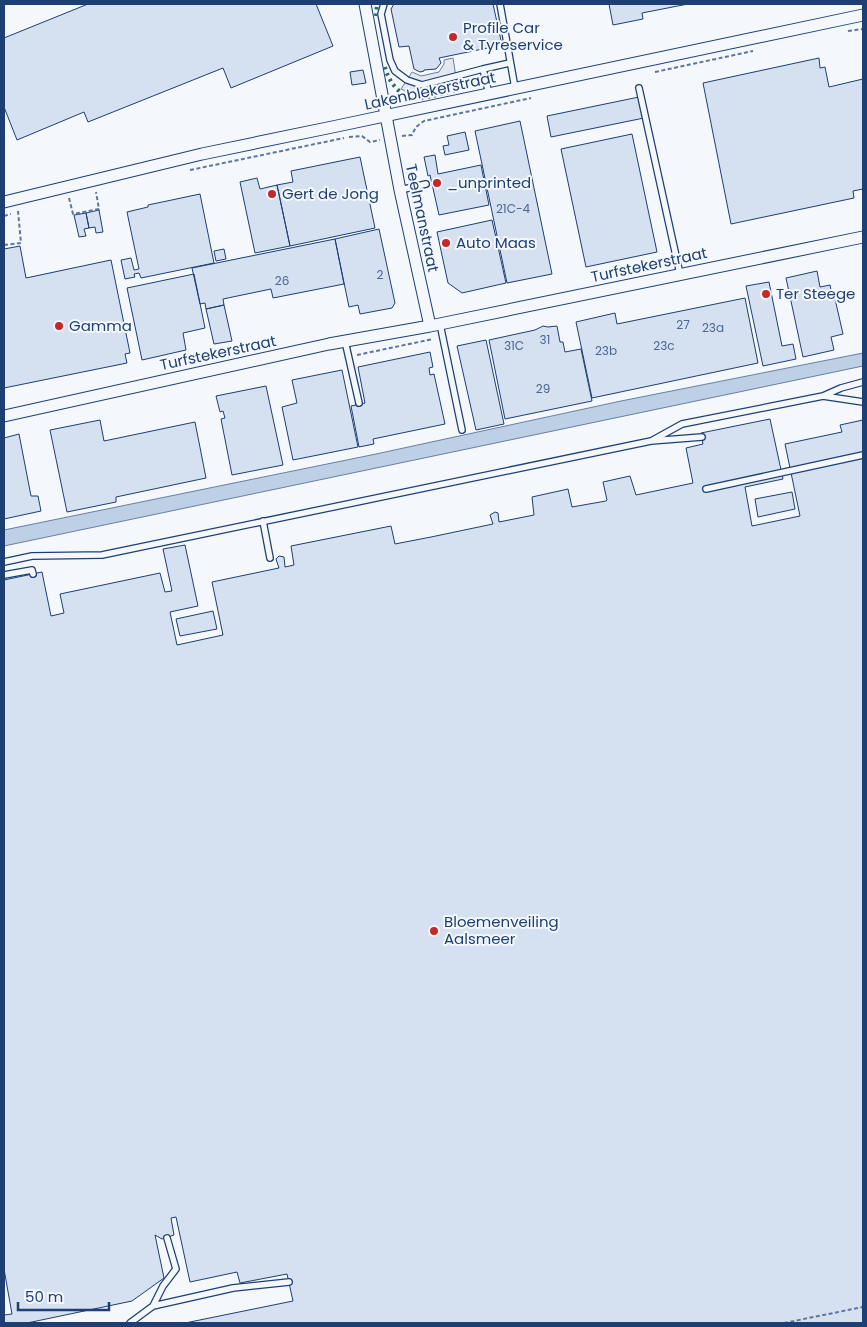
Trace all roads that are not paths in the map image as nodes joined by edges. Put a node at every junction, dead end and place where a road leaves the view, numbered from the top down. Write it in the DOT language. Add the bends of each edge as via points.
graph roads {
  1 [pos="365,4"];
  2 [pos="384,4"];
  3 [pos="500,4"];
  4 [pos="863,15"];
  5 [pos="385,35"];
  6 [pos="371,37"];
  7 [pos="510,63"];
  8 [pos="483,69"];
  9 [pos="515,88"];
  10 [pos="639,88"];
  11 [pos="489,94"];
  12 [pos="386,116"];
  13 [pos="426,184"];
  14 [pos="400,190"];
  15 [pos="4,202"];
  16 [pos="863,237"];
  17 [pos="680,274"];
  18 [pos="435,325"];
  19 [pos="348,341"];
  20 [pos="863,382"];
  21 [pos="823,396"];
  22 [pos="863,402"];
  23 [pos="358,403"];
  24 [pos="4,416"];
  25 [pos="462,430"];
  26 [pos="702,437"];
  27 [pos="651,441"];
  28 [pos="863,455"];
  29 [pos="706,489"];
  30 [pos="263,521"];
  31 [pos="270,558"];
  32 [pos="4,562"];
  33 [pos="33,574"];
  34 [pos="4,575"];
  35 [pos="167,1238"];
  36 [pos="289,1282"];
  37 [pos="153,1306"];
  38 [pos="130,1323"];
  1 -- 6 [label="street, Teelmanstraat"];
  2 -- 5 [label="lane" via="381,14"];
  3 -- 7 [label="lane"];
  4 -- 9 [label="street, Lakenblekerstraat"];
  5 -- 6 [label="lane"];
  5 -- 8 [label="lane" via="395,72 407,80 422,85"];
  6 -- 12 [label="street, Teelmanstraat"];
  7 -- 8 [label="lane"];
  7 -- 9 [label="lane"];
  8 -- 11 [label="lane"];
  9 -- 11 [label="street, Lakenblekerstraat"];
  10 -- 17 [label="lane"];
  11 -- 12 [label="street, Lakenblekerstraat"];
  12 -- 14 [label="street, Teelmanstraat"];
  12 -- 15 [label="street, Lakenblekerstraat" via="199,154"];
  13 -- 14 [label="lane"];
  14 -- 18 [label="street, Teelmanstraat"];
  16 -- 17 [label="street, Turfstekerstraat"];
  17 -- 18 [label="street, Turfstekerstraat"];
  18 -- 19 [label="street, Turfstekerstraat"];
  18 -- 25 [label="lane" via="443,336"];
  19 -- 23 [label="lane"];
  19 -- 24 [label="street, Turfstekerstraat"];
  20 -- 21 [label="lane"];
  21 -- 22 [label="lane"];
  21 -- 27 [label="lane" via="682,424"];
  26 -- 27 [label="lane"];
  27 -- 30 [label="lane"];
  28 -- 29 [label="lane"];
  30 -- 31 [label="lane"];
  30 -- 32 [label="lane" via="102,554 32,556"];
  33 -- 34 [label="lane" via="32,570"];
  35 -- 37 [label="lane" via="176,1269"];
  36 -- 37 [label="lane" via="233,1288"];
  37 -- 38 [label="lane"];
}
